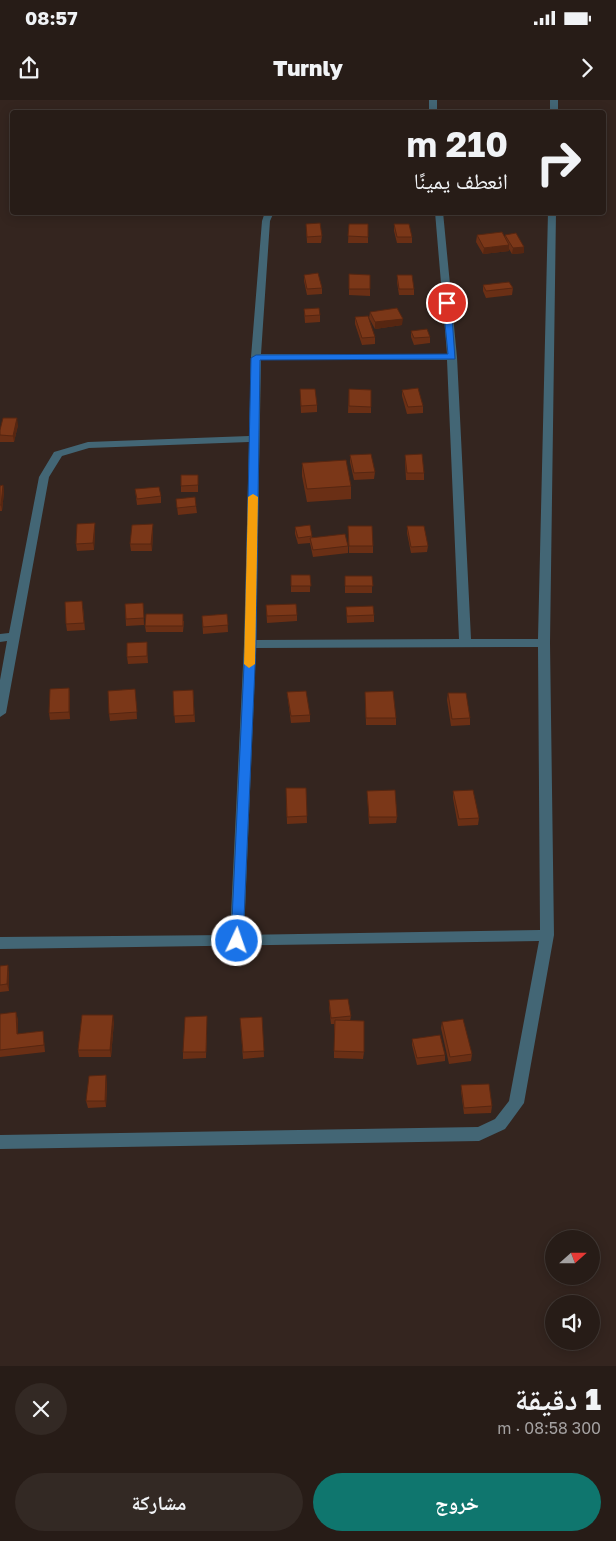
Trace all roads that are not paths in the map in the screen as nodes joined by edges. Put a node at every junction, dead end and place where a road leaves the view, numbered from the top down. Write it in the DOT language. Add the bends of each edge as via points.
graph roads {
  1 [pos="269,215"];
  2 [pos="438,215"];
  3 [pos="552,215"];
  4 [pos="452,357"];
  5 [pos="256,358"];
  6 [pos="254,439"];
  7 [pos="13,637"];
  8 [pos="0,638"];
  9 [pos="465,643"];
  10 [pos="544,643"];
  11 [pos="250,644"];
  12 [pos="0,712"];
  13 [pos="547,935"];
  14 [pos="237,941"];
  15 [pos="0,943"];
  16 [pos="0,1142"];
  1 -- 5 [label="street"];
  2 -- 4 [label="street"];
  3 -- 10 [label="street"];
  4 -- 5 [label="street"];
  4 -- 9 [label="street"];
  5 -- 6 [label="street"];
  6 -- 7 [label="street" via="88,445 58,454 44,477"];
  6 -- 11 [label="street"];
  7 -- 8 [label="street"];
  7 -- 12 [label="street"];
  9 -- 10 [label="street"];
  9 -- 11 [label="street"];
  10 -- 13 [label="street"];
  11 -- 14 [label="street"];
  13 -- 14 [label="street"];
  13 -- 16 [label="street" via="516,1103 500,1124 479,1134"];
  14 -- 15 [label="street"];
}
